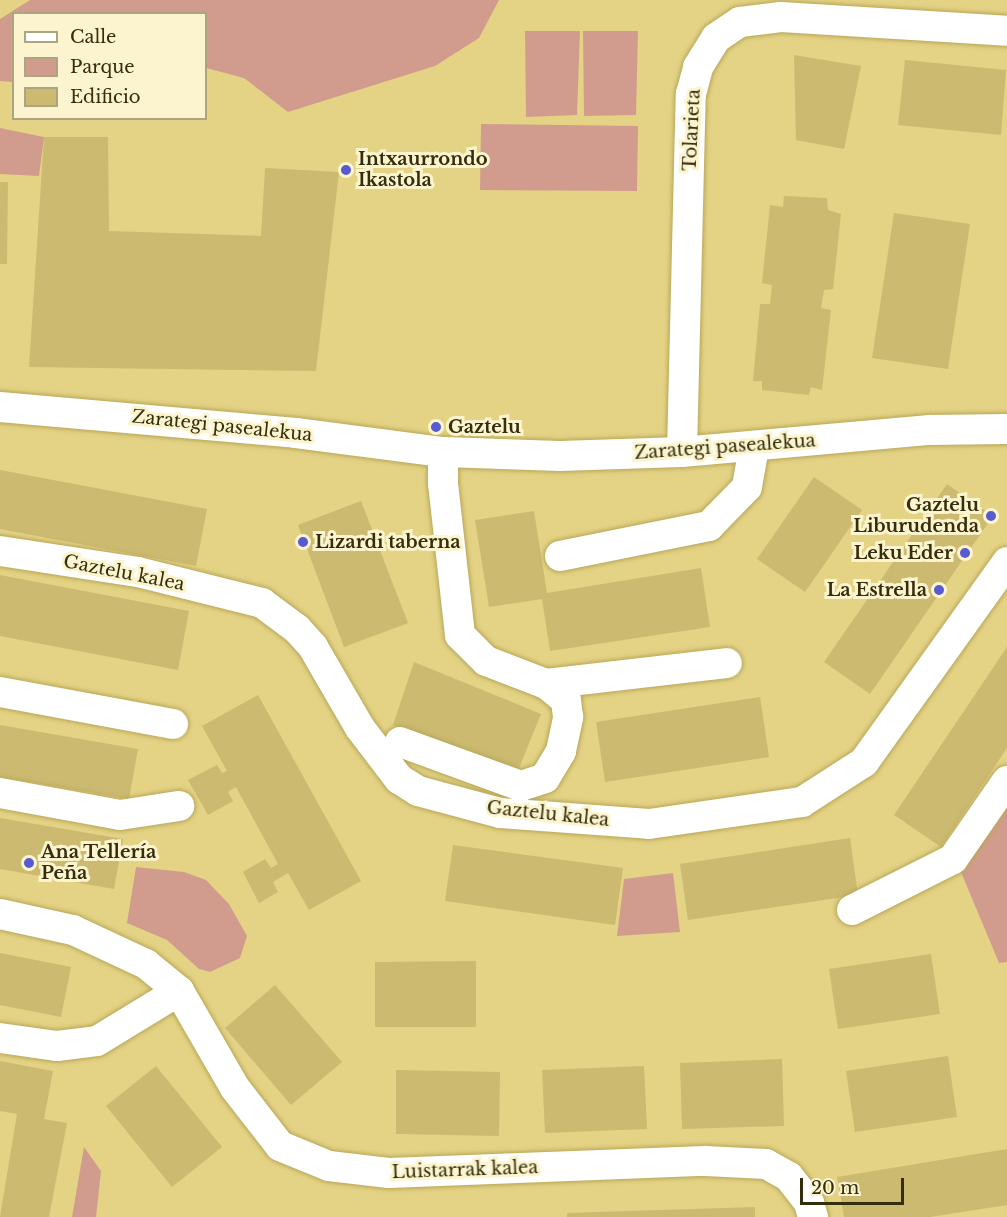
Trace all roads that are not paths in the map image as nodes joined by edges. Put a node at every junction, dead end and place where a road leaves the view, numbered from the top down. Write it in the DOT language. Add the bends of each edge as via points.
graph roads {
  1 [pos="1007,31"];
  2 [pos="0,407"];
  3 [pos="1007,429"];
  4 [pos="754,447"];
  5 [pos="443,452"];
  6 [pos="682,452"];
  7 [pos="0,551"];
  8 [pos="560,556"];
  9 [pos="1007,562"];
  10 [pos="727,663"];
  11 [pos="546,684"];
  12 [pos="0,692"];
  13 [pos="173,724"];
  14 [pos="400,742"];
  15 [pos="1007,782"];
  16 [pos="0,793"];
  17 [pos="179,806"];
  18 [pos="852,910"];
  19 [pos="0,914"];
  20 [pos="179,991"];
  21 [pos="0,1038"];
  22 [pos="813,1217"];
  1 -- 6 [label="street, Tolarieta" via="781,17 740,22 716,38 698,67 691,94"];
  2 -- 5 [label="street, Zarategi pasealekua" via="284,432"];
  3 -- 4 [label="street, Zarategi pasealekua" via="930,430"];
  4 -- 6 [label="street, Zarategi pasealekua"];
  4 -- 8 [label="street" via="747,487 709,526"];
  5 -- 6 [label="street, Zarategi pasealekua" via="560,456"];
  5 -- 11 [label="street" via="460,635 486,661"];
  7 -- 9 [label="street, Gaztelu kalea" via="138,572 262,603 297,629 313,647 360,728 399,779 418,791 500,813 649,824 802,801 864,762"];
  10 -- 11 [label="street"];
  11 -- 14 [label="street" via="566,700 568,717 561,751 545,777 521,786"];
  12 -- 13 [label="street"];
  15 -- 18 [label="street" via="953,859"];
  16 -- 17 [label="street" via="120,815"];
  19 -- 20 [label="street, Luistarrak kalea" via="73,930 146,964"];
  20 -- 21 [label="street" via="97,1041 57,1046"];
  20 -- 22 [label="street, Luistarrak kalea" via="235,1088 280,1146 329,1166 389,1173 705,1161 766,1164 789,1177 809,1203"];
}
